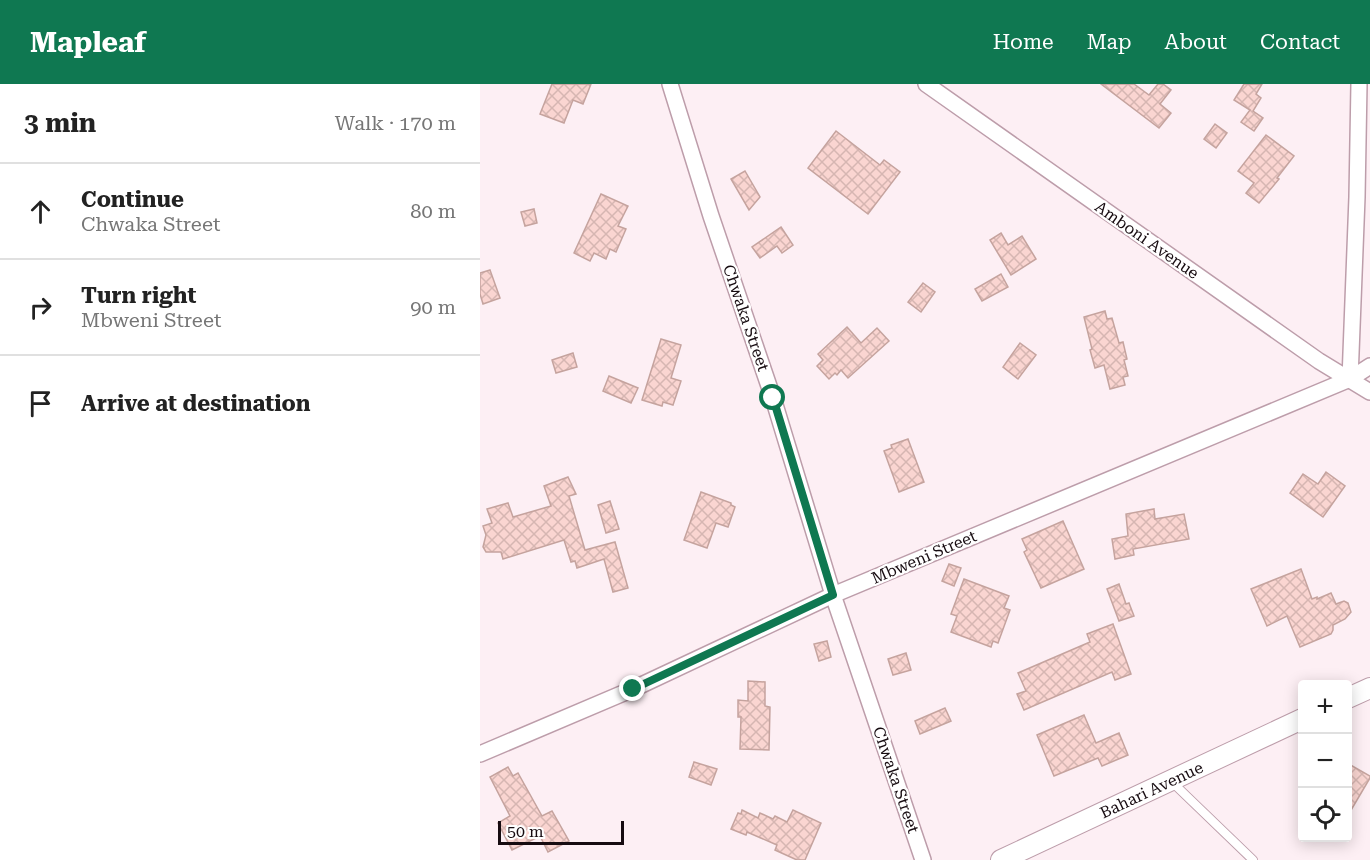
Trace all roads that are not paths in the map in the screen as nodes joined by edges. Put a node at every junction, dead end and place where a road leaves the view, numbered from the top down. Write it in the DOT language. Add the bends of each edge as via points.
graph roads {
  1 [pos="670,84"];
  2 [pos="926,84"];
  3 [pos="1359,84"];
  4 [pos="1370,366"];
  5 [pos="1350,379"];
  6 [pos="1370,392"];
  7 [pos="833,595"];
  8 [pos="1370,688"];
  9 [pos="1352,696"];
  10 [pos="1298,721"];
  11 [pos="480,754"];
  12 [pos="1171,781"];
  13 [pos="923,860"];
  14 [pos="1002,860"];
  15 [pos="1253,860"];
  1 -- 7 [label="street, Chwaka Street"];
  2 -- 5 [label="street, Amboni Avenue"];
  3 -- 5 [label="street"];
  4 -- 5 [label="street, Mbweni Street"];
  5 -- 6 [label="street, Amboni Avenue"];
  5 -- 7 [label="street, Mbweni Street"];
  7 -- 11 [label="street, Mbweni Street" via="633,689"];
  7 -- 13 [label="street, Chwaka Street"];
  8 -- 9 [label="street"];
  10 -- 12 [label="street, Bahari Avenue"];
  12 -- 14 [label="street, Bahari Avenue"];
  12 -- 15 [label="lane"];
}
